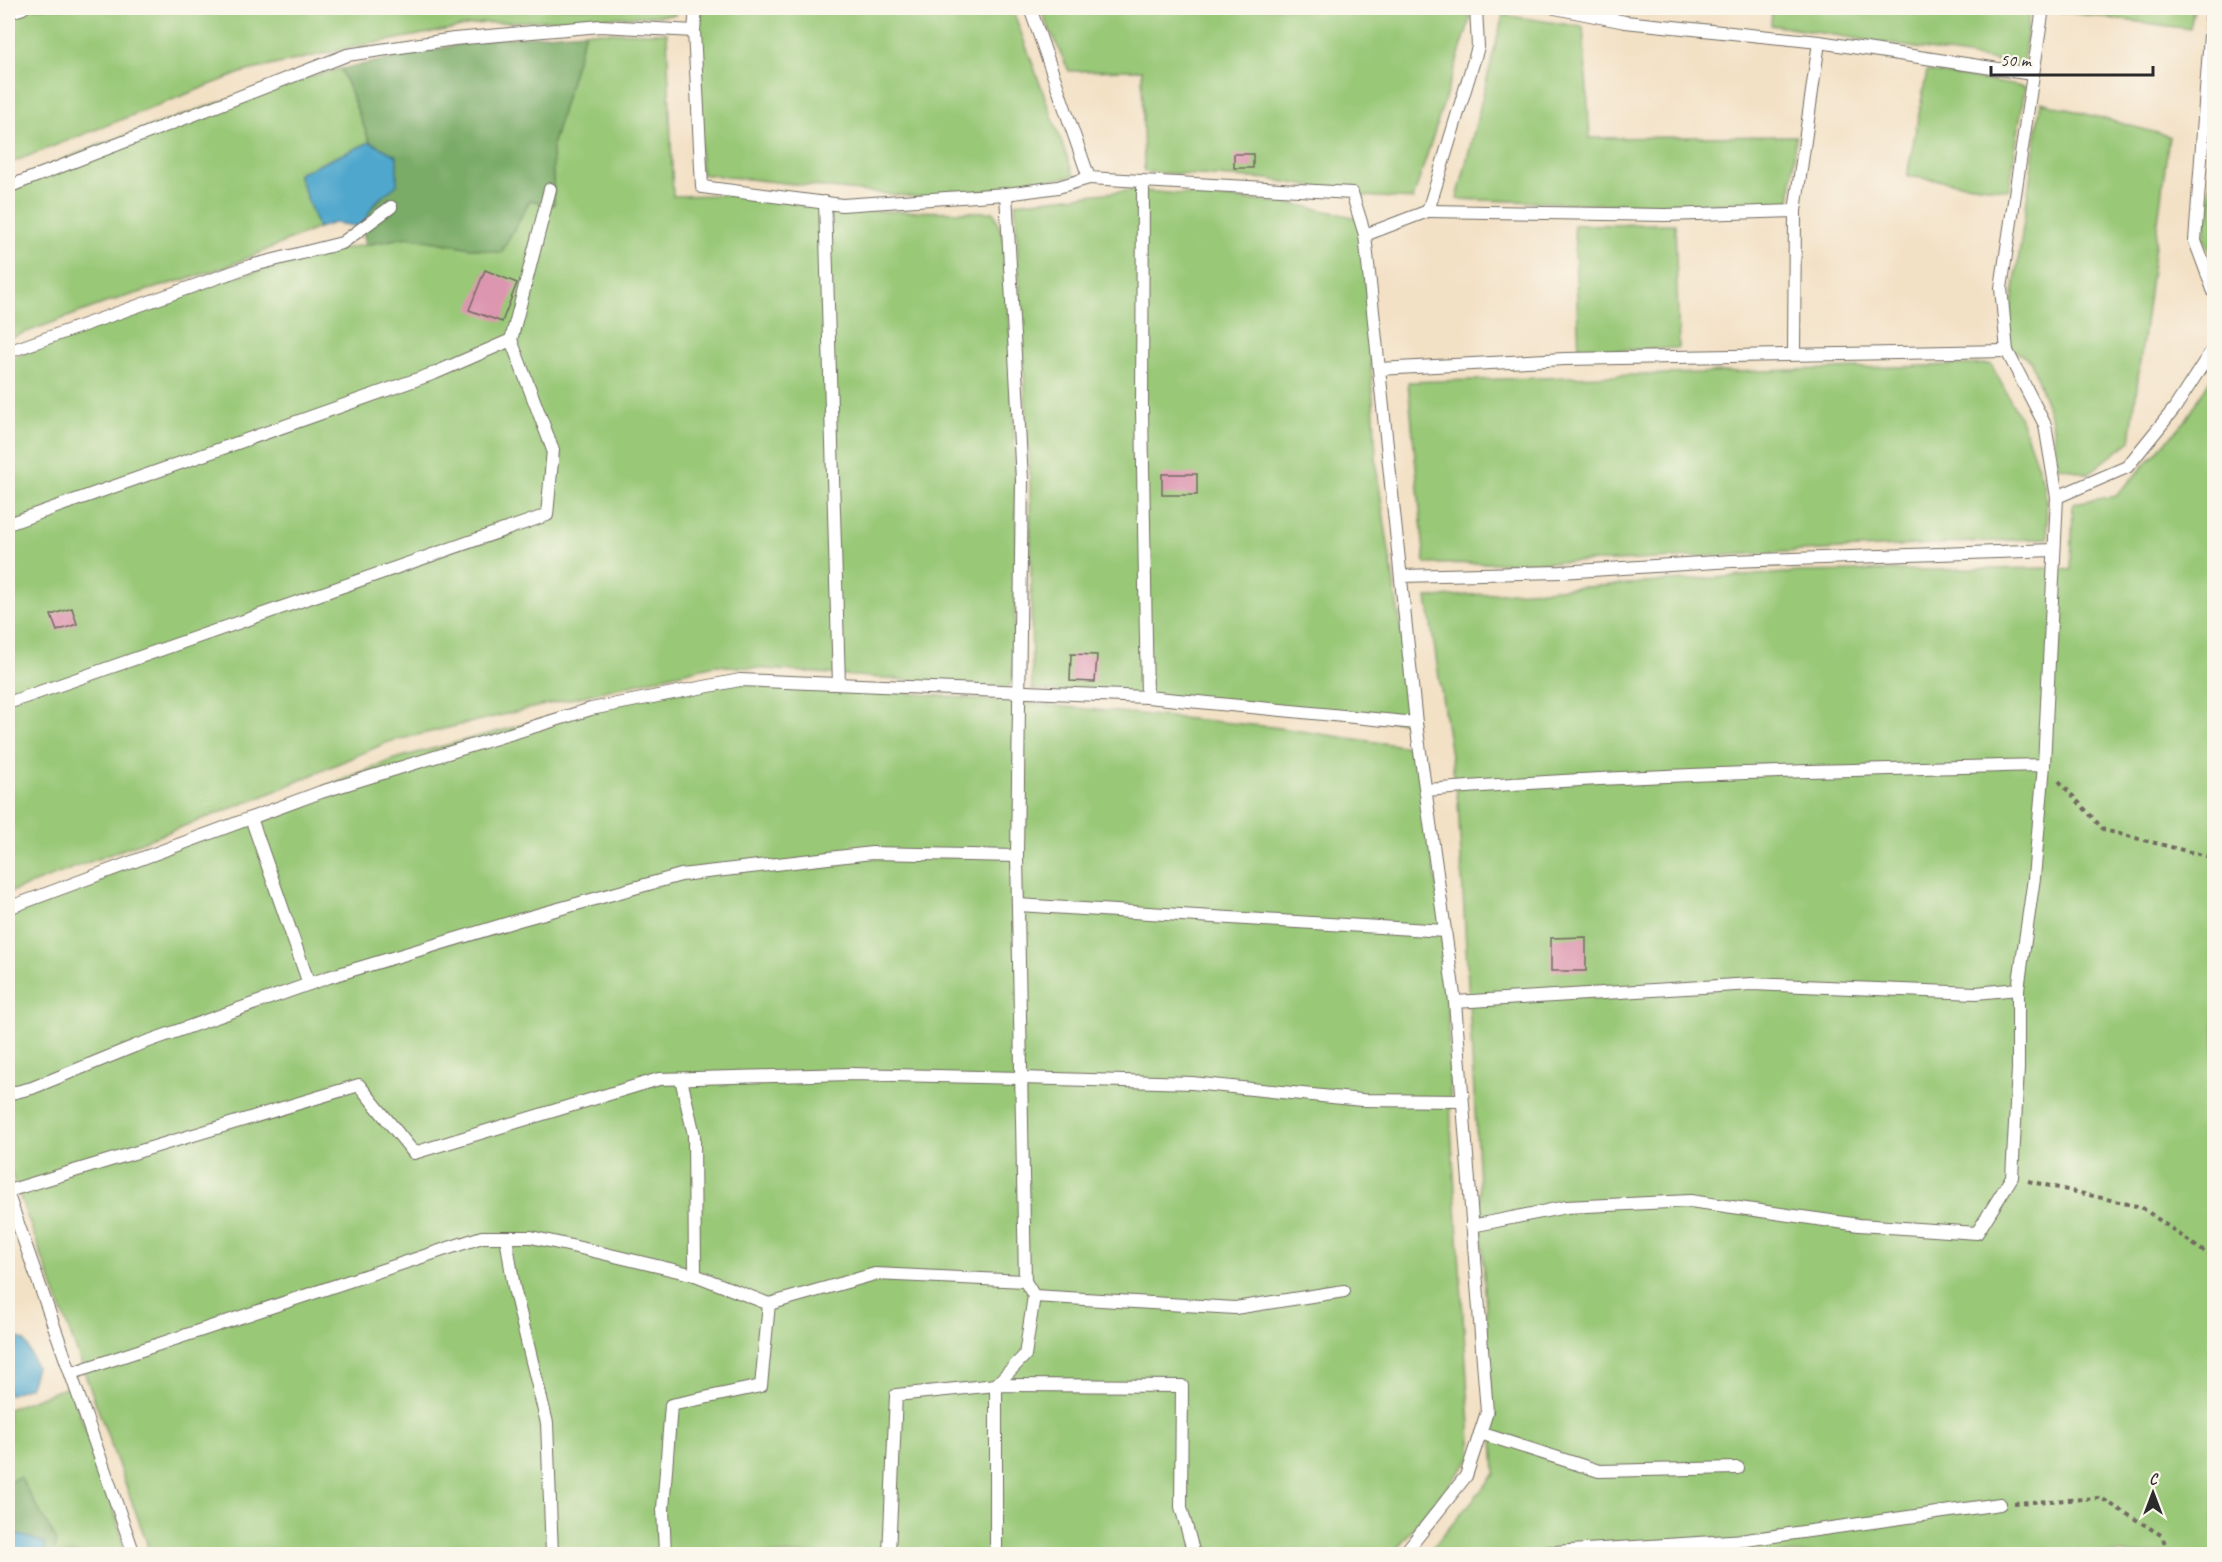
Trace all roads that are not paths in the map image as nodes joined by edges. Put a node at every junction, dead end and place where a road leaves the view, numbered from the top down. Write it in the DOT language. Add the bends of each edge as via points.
graph roads {
  1 [pos="22,8"];
  2 [pos="696,8"];
  3 [pos="1030,8"];
  4 [pos="1476,8"];
  5 [pos="1555,8"];
  6 [pos="2043,8"];
  7 [pos="2212,8"];
  8 [pos="8,13"];
  9 [pos="694,31"];
  10 [pos="1819,42"];
  11 [pos="2032,74"];
  12 [pos="1089,178"];
  13 [pos="1143,182"];
  14 [pos="8,187"];
  15 [pos="550,189"];
  16 [pos="1006,195"];
  17 [pos="825,202"];
  18 [pos="391,207"];
  19 [pos="1428,211"];
  20 [pos="1795,211"];
  21 [pos="1365,235"];
  22 [pos="2214,292"];
  23 [pos="511,340"];
  24 [pos="2214,347"];
  25 [pos="2007,351"];
  26 [pos="8,352"];
  27 [pos="1794,353"];
  28 [pos="1379,369"];
  29 [pos="2056,497"];
  30 [pos="8,524"];
  31 [pos="2054,550"];
  32 [pos="1401,576"];
  33 [pos="839,684"];
  34 [pos="1020,690"];
  35 [pos="1147,697"];
  36 [pos="8,704"];
  37 [pos="1416,723"];
  38 [pos="2044,765"];
  39 [pos="1426,790"];
  40 [pos="251,818"];
  41 [pos="1017,856"];
  42 [pos="1018,905"];
  43 [pos="8,908"];
  44 [pos="1445,931"];
  45 [pos="309,984"];
  46 [pos="2018,989"];
  47 [pos="1455,1002"];
  48 [pos="1021,1078"];
  49 [pos="681,1079"];
  50 [pos="8,1094"];
  51 [pos="1462,1101"];
  52 [pos="8,1193"];
  53 [pos="1472,1226"];
  54 [pos="506,1237"];
  55 [pos="695,1275"];
  56 [pos="1025,1281"];
  57 [pos="1344,1291"];
  58 [pos="1034,1296"];
  59 [pos="769,1304"];
  60 [pos="72,1373"];
  61 [pos="996,1385"];
  62 [pos="1480,1433"];
  63 [pos="1738,1468"];
  64 [pos="2000,1504"];
  65 [pos="134,1554"];
  66 [pos="552,1554"];
  67 [pos="665,1554"];
  68 [pos="889,1554"];
  69 [pos="996,1554"];
  70 [pos="1194,1554"];
  71 [pos="1404,1554"];
  72 [pos="1522,1554"];
  1 -- 8 [label="lane"];
  2 -- 9 [label="lane"];
  3 -- 12 [label="lane"];
  4 -- 19 [label="lane" via="1478,47"];
  5 -- 10 [label="lane" via="1625,22"];
  6 -- 11 [label="lane"];
  7 -- 22 [label="lane" via="2195,241"];
  9 -- 14 [label="lane" via="602,26 454,39 347,55"];
  9 -- 17 [label="lane" via="702,187"];
  10 -- 11 [label="lane"];
  10 -- 20 [label="lane"];
  11 -- 25 [label="lane" via="2001,288"];
  12 -- 13 [label="lane"];
  12 -- 16 [label="lane"];
  13 -- 21 [label="lane" via="1352,193"];
  13 -- 35 [label="lane"];
  15 -- 23 [label="lane"];
  16 -- 17 [label="lane" via="842,205"];
  16 -- 34 [label="lane" via="1022,480"];
  17 -- 33 [label="lane"];
  18 -- 26 [label="lane" via="342,243 250,266"];
  19 -- 20 [label="lane" via="1665,215"];
  19 -- 21 [label="lane"];
  20 -- 27 [label="lane"];
  21 -- 28 [label="lane"];
  23 -- 30 [label="lane" via="435,373"];
  23 -- 36 [label="lane" via="553,450 547,515"];
  24 -- 29 [label="lane" via="2174,409 2127,467"];
  25 -- 27 [label="lane"];
  25 -- 29 [label="lane" via="2045,425"];
  27 -- 28 [label="lane" via="1565,358"];
  28 -- 32 [label="lane"];
  29 -- 31 [label="lane"];
  31 -- 32 [label="lane"];
  31 -- 38 [label="lane"];
  32 -- 37 [label="lane"];
  33 -- 34 [label="lane"];
  33 -- 40 [label="lane" via="740,680 591,709 321,792"];
  34 -- 35 [label="lane"];
  34 -- 41 [label="lane"];
  35 -- 37 [label="lane"];
  37 -- 39 [label="lane"];
  38 -- 39 [label="lane" via="1768,773"];
  38 -- 46 [label="lane" via="2034,878"];
  39 -- 44 [label="lane"];
  40 -- 43 [label="lane"];
  40 -- 45 [label="lane"];
  41 -- 42 [label="lane"];
  41 -- 45 [label="lane" via="872,853 681,876"];
  42 -- 44 [label="lane"];
  42 -- 48 [label="lane"];
  44 -- 47 [label="lane"];
  45 -- 50 [label="lane"];
  46 -- 47 [label="lane" via="1976,993 1752,984"];
  46 -- 53 [label="lane" via="2012,1177 1977,1233 1859,1225 1690,1201 1566,1207"];
  47 -- 51 [label="lane"];
  48 -- 49 [label="lane" via="851,1074"];
  48 -- 51 [label="lane" via="1192,1083 1362,1100"];
  48 -- 56 [label="lane"];
  49 -- 52 [label="lane" via="659,1079 414,1153 359,1085"];
  49 -- 55 [label="lane" via="694,1135"];
  51 -- 53 [label="lane"];
  52 -- 60 [label="lane"];
  53 -- 62 [label="lane" via="1486,1412"];
  54 -- 55 [label="lane" via="531,1237"];
  54 -- 60 [label="lane" via="482,1237"];
  54 -- 66 [label="lane" via="514,1288 547,1423"];
  55 -- 59 [label="lane"];
  56 -- 58 [label="lane"];
  56 -- 59 [label="lane" via="875,1274"];
  57 -- 58 [label="lane" via="1235,1308"];
  58 -- 61 [label="lane" via="1025,1355"];
  59 -- 67 [label="lane" via="761,1386 670,1405 663,1509"];
  60 -- 65 [label="lane"];
  61 -- 68 [label="lane" via="896,1395"];
  61 -- 69 [label="lane"];
  61 -- 70 [label="lane" via="1182,1386 1181,1507"];
  62 -- 63 [label="lane" via="1599,1471"];
  62 -- 71 [label="lane" via="1466,1476"];
  64 -- 72 [label="lane" via="1746,1540"];
}
